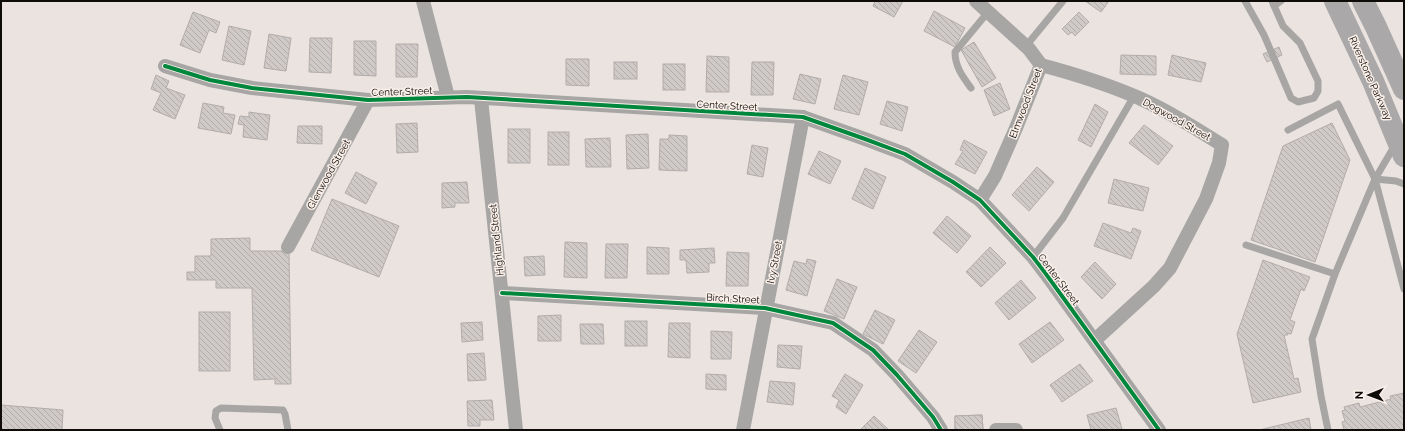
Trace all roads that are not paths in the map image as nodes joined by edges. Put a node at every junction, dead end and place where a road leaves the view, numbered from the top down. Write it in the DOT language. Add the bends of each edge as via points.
graph roads {
  1 [pos="423,1"];
  2 [pos="976,1"];
  3 [pos="1063,1"];
  4 [pos="1245,1"];
  5 [pos="1281,1"];
  6 [pos="1335,1"];
  7 [pos="1363,1"];
  8 [pos="1273,3"];
  9 [pos="988,12"];
  10 [pos="1026,46"];
  11 [pos="1041,65"];
  12 [pos="165,66"];
  13 [pos="970,88"];
  14 [pos="1404,89"];
  15 [pos="1134,96"];
  16 [pos="448,98"];
  17 [pos="482,98"];
  18 [pos="368,100"];
  19 [pos="803,118"];
  20 [pos="1288,130"];
  21 [pos="1401,148"];
  22 [pos="1375,180"];
  23 [pos="1404,184"];
  24 [pos="980,200"];
  25 [pos="1246,245"];
  26 [pos="288,247"];
  27 [pos="1033,257"];
  28 [pos="1335,274"];
  29 [pos="1404,289"];
  30 [pos="502,293"];
  31 [pos="765,308"];
  32 [pos="1095,340"];
  33 [pos="220,430"];
  34 [pos="288,430"];
  35 [pos="516,430"];
  36 [pos="743,430"];
  37 [pos="941,430"];
  38 [pos="996,430"];
  39 [pos="1016,430"];
  40 [pos="1159,430"];
  41 [pos="1328,430"];
  1 -- 16 [label="street"];
  2 -- 9 [label="street, Elmwood Street"];
  3 -- 10 [label="lane"];
  4 -- 8 [label="lane" via="1264,35 1291,98 1298,102 1314,98 1318,91 1318,80 1300,43 1283,26"];
  5 -- 8 [label="lane"];
  6 -- 21 [label="main road, Riverstone Parkway"];
  7 -- 14 [label="main road"];
  9 -- 10 [label="street, Elmwood Street"];
  9 -- 13 [label="lane" via="955,52 958,69"];
  10 -- 11 [label="street, Elmwood Street"];
  11 -- 15 [label="street, Dogwood Street" via="1086,77"];
  11 -- 24 [label="street, Elmwood Street" via="995,176"];
  12 -- 18 [label="street, Center Street" via="210,80 252,88"];
  15 -- 27 [label="lane" via="1063,218"];
  15 -- 32 [label="street, Dogwood Street" via="1171,114 1222,145 1219,163 1206,199 1170,268"];
  16 -- 17 [label="street, Center Street"];
  16 -- 18 [label="street, Center Street"];
  17 -- 19 [label="street, Center Street"];
  17 -- 30 [label="street, Highland Street"];
  18 -- 26 [label="street, Glenwood Street"];
  19 -- 24 [label="street, Center Street" via="904,154"];
  19 -- 31 [label="street, Ivy Street"];
  20 -- 22 [label="lane" via="1338,104"];
  21 -- 22 [label="lane"];
  22 -- 23 [label="lane"];
  22 -- 28 [label="lane"];
  22 -- 29 [label="lane"];
  24 -- 27 [label="street, Center Street"];
  25 -- 28 [label="lane"];
  27 -- 32 [label="street, Center Street"];
  28 -- 41 [label="lane" via="1312,339"];
  30 -- 31 [label="street, Birch Street"];
  30 -- 35 [label="street, Highland Street"];
  31 -- 36 [label="street, Ivy Street"];
  31 -- 37 [label="street, Birch Street" via="833,324 873,350 933,417"];
  32 -- 40 [label="street, Center Street"];
  33 -- 34 [label="lane" via="215,414 221,408 283,410"];
  38 -- 39 [label="street"];
}
